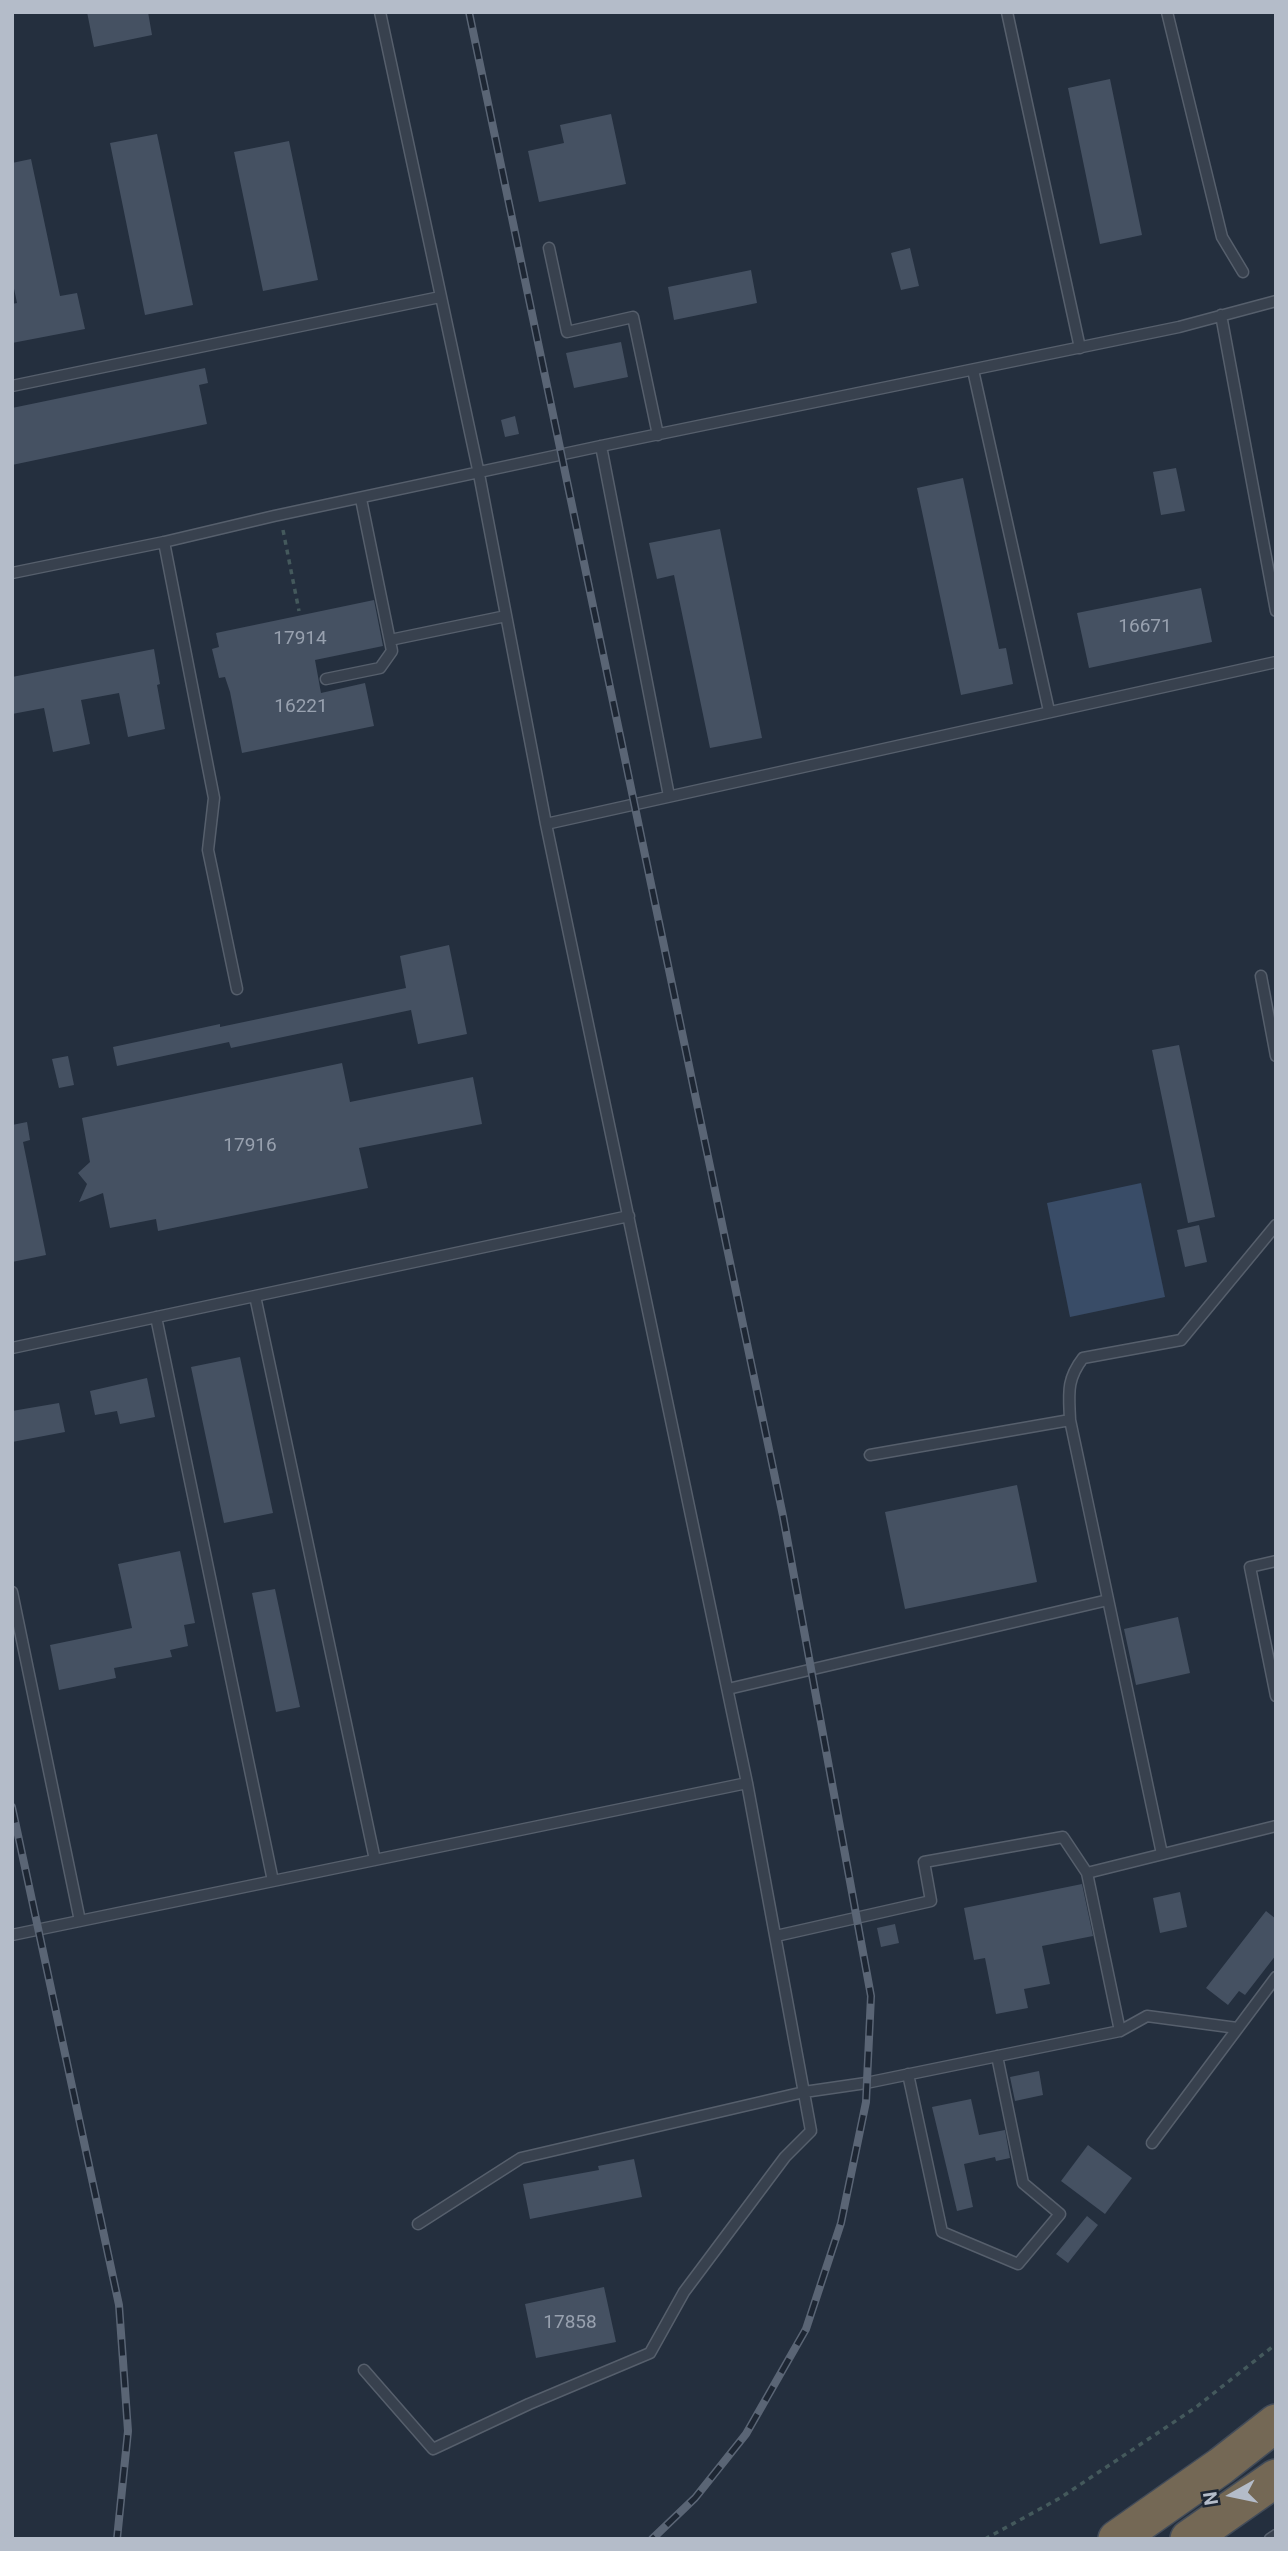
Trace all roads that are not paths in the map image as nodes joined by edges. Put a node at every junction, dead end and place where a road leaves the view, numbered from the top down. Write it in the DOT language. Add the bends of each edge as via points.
graph roads {
  1 [pos="380,12"];
  2 [pos="1007,12"];
  3 [pos="1167,12"];
  4 [pos="549,248"];
  5 [pos="1243,272"];
  6 [pos="440,297"];
  7 [pos="1276,301"];
  8 [pos="1221,315"];
  9 [pos="1080,348"];
  10 [pos="973,370"];
  11 [pos="12,386"];
  12 [pos="658,435"];
  13 [pos="601,446"];
  14 [pos="479,474"];
  15 [pos="361,499"];
  16 [pos="164,542"];
  17 [pos="12,573"];
  18 [pos="1276,611"];
  19 [pos="506,616"];
  20 [pos="390,640"];
  21 [pos="1276,662"];
  22 [pos="326,679"];
  23 [pos="1049,711"];
  24 [pos="669,796"];
  25 [pos="547,824"];
  26 [pos="1261,976"];
  27 [pos="237,989"];
  28 [pos="1276,1056"];
  29 [pos="629,1216"];
  30 [pos="1276,1225"];
  31 [pos="255,1296"];
  32 [pos="156,1317"];
  33 [pos="12,1348"];
  34 [pos="1070,1420"];
  35 [pos="870,1455"];
  36 [pos="1276,1561"];
  37 [pos="12,1592"];
  38 [pos="1108,1600"];
  39 [pos="728,1689"];
  40 [pos="1276,1696"];
  41 [pos="747,1783"];
  42 [pos="1276,1826"];
  43 [pos="1162,1854"];
  44 [pos="375,1860"];
  45 [pos="1087,1873"];
  46 [pos="273,1881"];
  47 [pos="80,1921"];
  48 [pos="12,1935"];
  49 [pos="775,1936"];
  50 [pos="1276,1978"];
  51 [pos="1237,2028"];
  52 [pos="1119,2031"];
  53 [pos="998,2056"];
  54 [pos="908,2074"];
  55 [pos="804,2092"];
  56 [pos="1152,2143"];
  57 [pos="418,2224"];
  58 [pos="364,2370"];
  59 [pos="1276,2423"];
  60 [pos="1276,2478"];
  61 [pos="1276,2535"];
  62 [pos="1117,2539"];
  63 [pos="1189,2539"];
  64 [pos="1270,2539"];
  1 -- 6 [label="lane"];
  2 -- 9 [label="lane"];
  3 -- 5 [label="lane" via="1222,237"];
  4 -- 12 [label="lane" via="567,332 633,317"];
  6 -- 11 [label="lane"];
  6 -- 14 [label="lane"];
  7 -- 8 [label="lane"];
  8 -- 9 [label="lane"];
  8 -- 18 [label="lane"];
  9 -- 10 [label="lane"];
  10 -- 12 [label="lane"];
  10 -- 23 [label="lane"];
  12 -- 13 [label="lane"];
  13 -- 14 [label="lane"];
  13 -- 24 [label="lane"];
  14 -- 15 [label="lane"];
  14 -- 19 [label="lane"];
  15 -- 16 [label="lane"];
  15 -- 20 [label="lane"];
  16 -- 17 [label="lane"];
  16 -- 27 [label="lane" via="214,799 208,850"];
  19 -- 20 [label="lane"];
  19 -- 25 [label="lane"];
  20 -- 22 [label="lane" via="392,651 380,668"];
  21 -- 23 [label="lane"];
  23 -- 24 [label="lane"];
  24 -- 25 [label="lane"];
  25 -- 29 [label="lane"];
  26 -- 28 [label="lane"];
  29 -- 31 [label="lane"];
  29 -- 39 [label="lane"];
  30 -- 34 [label="lane" via="1181,1340 1083,1358 1073,1371 1069,1390"];
  31 -- 32 [label="lane"];
  31 -- 44 [label="lane"];
  32 -- 33 [label="lane"];
  32 -- 46 [label="lane"];
  34 -- 35 [label="lane"];
  34 -- 38 [label="lane"];
  36 -- 40 [label="lane" via="1250,1567"];
  37 -- 47 [label="lane"];
  38 -- 39 [label="lane"];
  38 -- 43 [label="lane"];
  39 -- 41 [label="lane"];
  41 -- 44 [label="lane"];
  41 -- 49 [label="lane"];
  42 -- 43 [label="lane"];
  43 -- 45 [label="lane"];
  44 -- 46 [label="lane"];
  45 -- 49 [label="lane" via="1063,1837 924,1862 931,1901"];
  45 -- 52 [label="lane"];
  46 -- 47 [label="lane"];
  47 -- 48 [label="lane"];
  49 -- 55 [label="lane"];
  50 -- 51 [label="lane"];
  51 -- 52 [label="lane" via="1147,2016"];
  51 -- 56 [label="lane"];
  52 -- 53 [label="lane"];
  53 -- 54 [label="lane"];
  53 -- 54 [label="lane" via="1023,2183 1060,2214 1018,2264 942,2232"];
  54 -- 55 [label="lane"];
  55 -- 57 [label="lane" via="522,2158"];
  55 -- 58 [label="lane" via="811,2131 785,2157 684,2292 650,2353 433,2449"];
  59 -- 62 [label="highway"];
  60 -- 63 [label="highway"];
  61 -- 64 [label="lane"];
}
